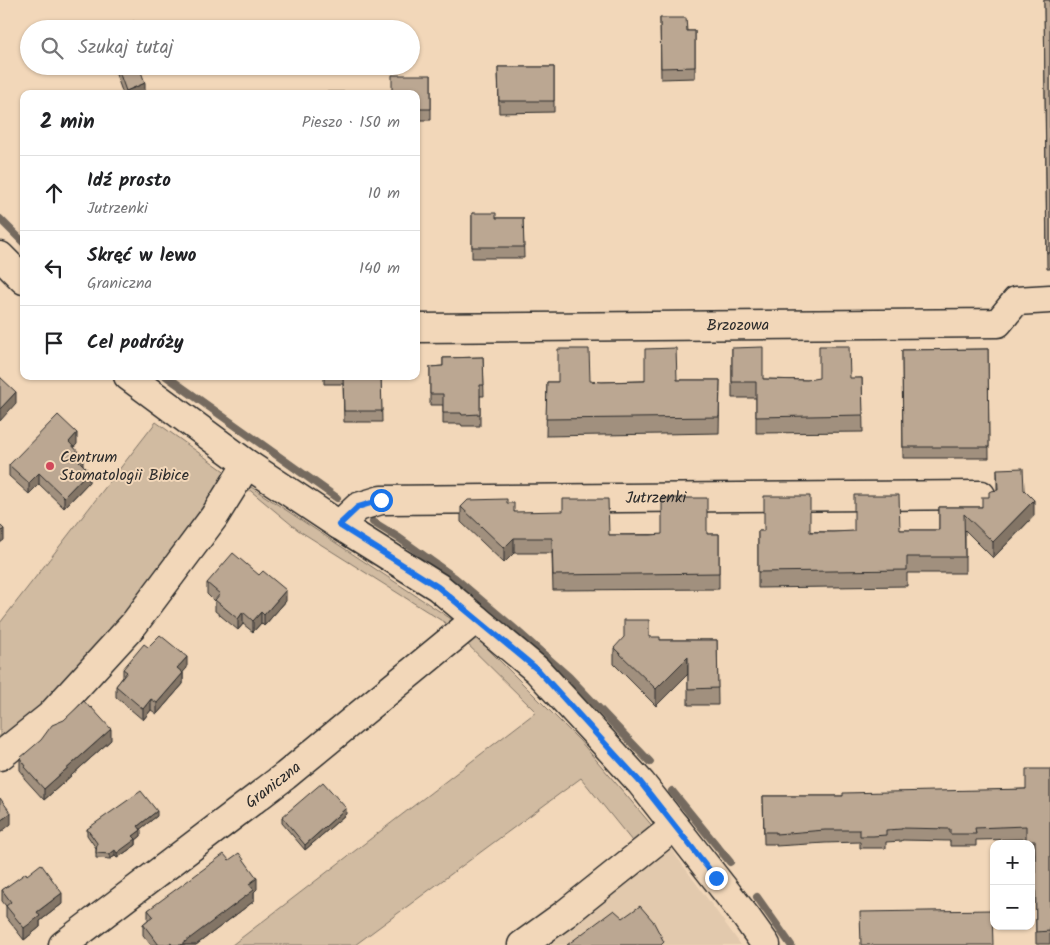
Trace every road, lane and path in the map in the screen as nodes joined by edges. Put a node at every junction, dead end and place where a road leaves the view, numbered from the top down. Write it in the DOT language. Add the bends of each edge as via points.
graph roads {
  1 [pos="0,256"];
  2 [pos="20,276"];
  3 [pos="1050,299"];
  4 [pos="420,328"];
  5 [pos="133,380"];
  6 [pos="247,464"];
  7 [pos="981,495"];
  8 [pos="339,525"];
  9 [pos="476,619"];
  10 [pos="0,756"];
  11 [pos="675,826"];
  12 [pos="64,945"];
  13 [pos="522,945"];
  14 [pos="766,945"];
  1 -- 2 [label="street"];
  3 -- 4 [label="street, Brzozowa" via="1016,301 998,323"];
  5 -- 6 [label="street"];
  6 -- 8 [label="street"];
  6 -- 10 [label="street" via="214,517 134,624 50,716"];
  7 -- 8 [label="street, Jutrzenki" via="381,500 358,507"];
  8 -- 9 [label="street" via="438,587"];
  9 -- 11 [label="street" via="538,670 641,783"];
  9 -- 12 [label="street, Graniczna" via="285,776"];
  11 -- 13 [label="street"];
  11 -- 14 [label="street"];
}
